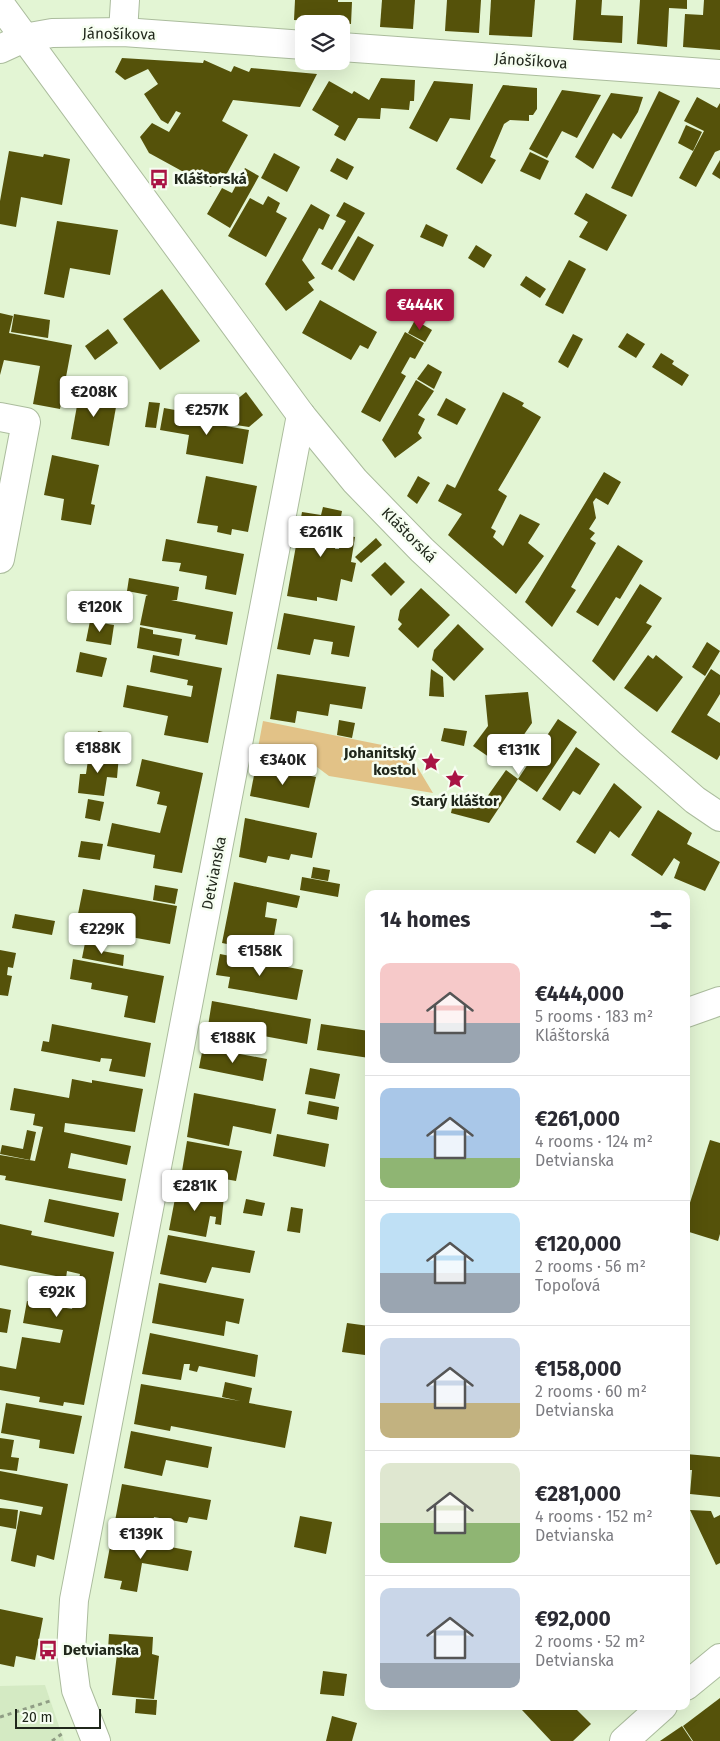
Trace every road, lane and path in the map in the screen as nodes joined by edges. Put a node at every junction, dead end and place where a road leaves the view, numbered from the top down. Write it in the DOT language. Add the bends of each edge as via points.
graph roads {
  1 [pos="125,0"];
  2 [pos="0,4"];
  3 [pos="122,32"];
  4 [pos="12,44"];
  5 [pos="295,44"];
  6 [pos="350,48"];
  7 [pos="720,74"];
  8 [pos="301,415"];
  9 [pos="0,417"];
  10 [pos="0,559"];
  11 [pos="720,817"];
  12 [pos="720,1001"];
  13 [pos="690,1012"];
  14 [pos="720,1658"];
  15 [pos="690,1683"];
  16 [pos="58,1699"];
  17 [pos="659,1710"];
  18 [pos="0,1716"];
  19 [pos="68,1730"];
  20 [pos="52,1741"];
  21 [pos="96,1741"];
  22 [pos="624,1741"];
  1 -- 3 [label="street"];
  2 -- 4 [label="street, Kláštorská"];
  3 -- 4 [label="street, Jánošíkova" via="52,33"];
  3 -- 5 [label="street, Jánošíkova"];
  4 -- 8 [label="street, Kláštorská"];
  6 -- 7 [label="street, Jánošíkova"];
  8 -- 11 [label="street, Kláštorská" via="356,481 422,550 630,743 695,800"];
  8 -- 21 [label="street, Detvianska" via="74,1600 70,1652 76,1690"];
  9 -- 10 [label="street" via="26,422"];
  12 -- 13 [label="street"];
  14 -- 15 [label="street"];
  16 -- 18 [label="path"];
  17 -- 22 [label="street"];
  19 -- 20 [label="path"];
}
